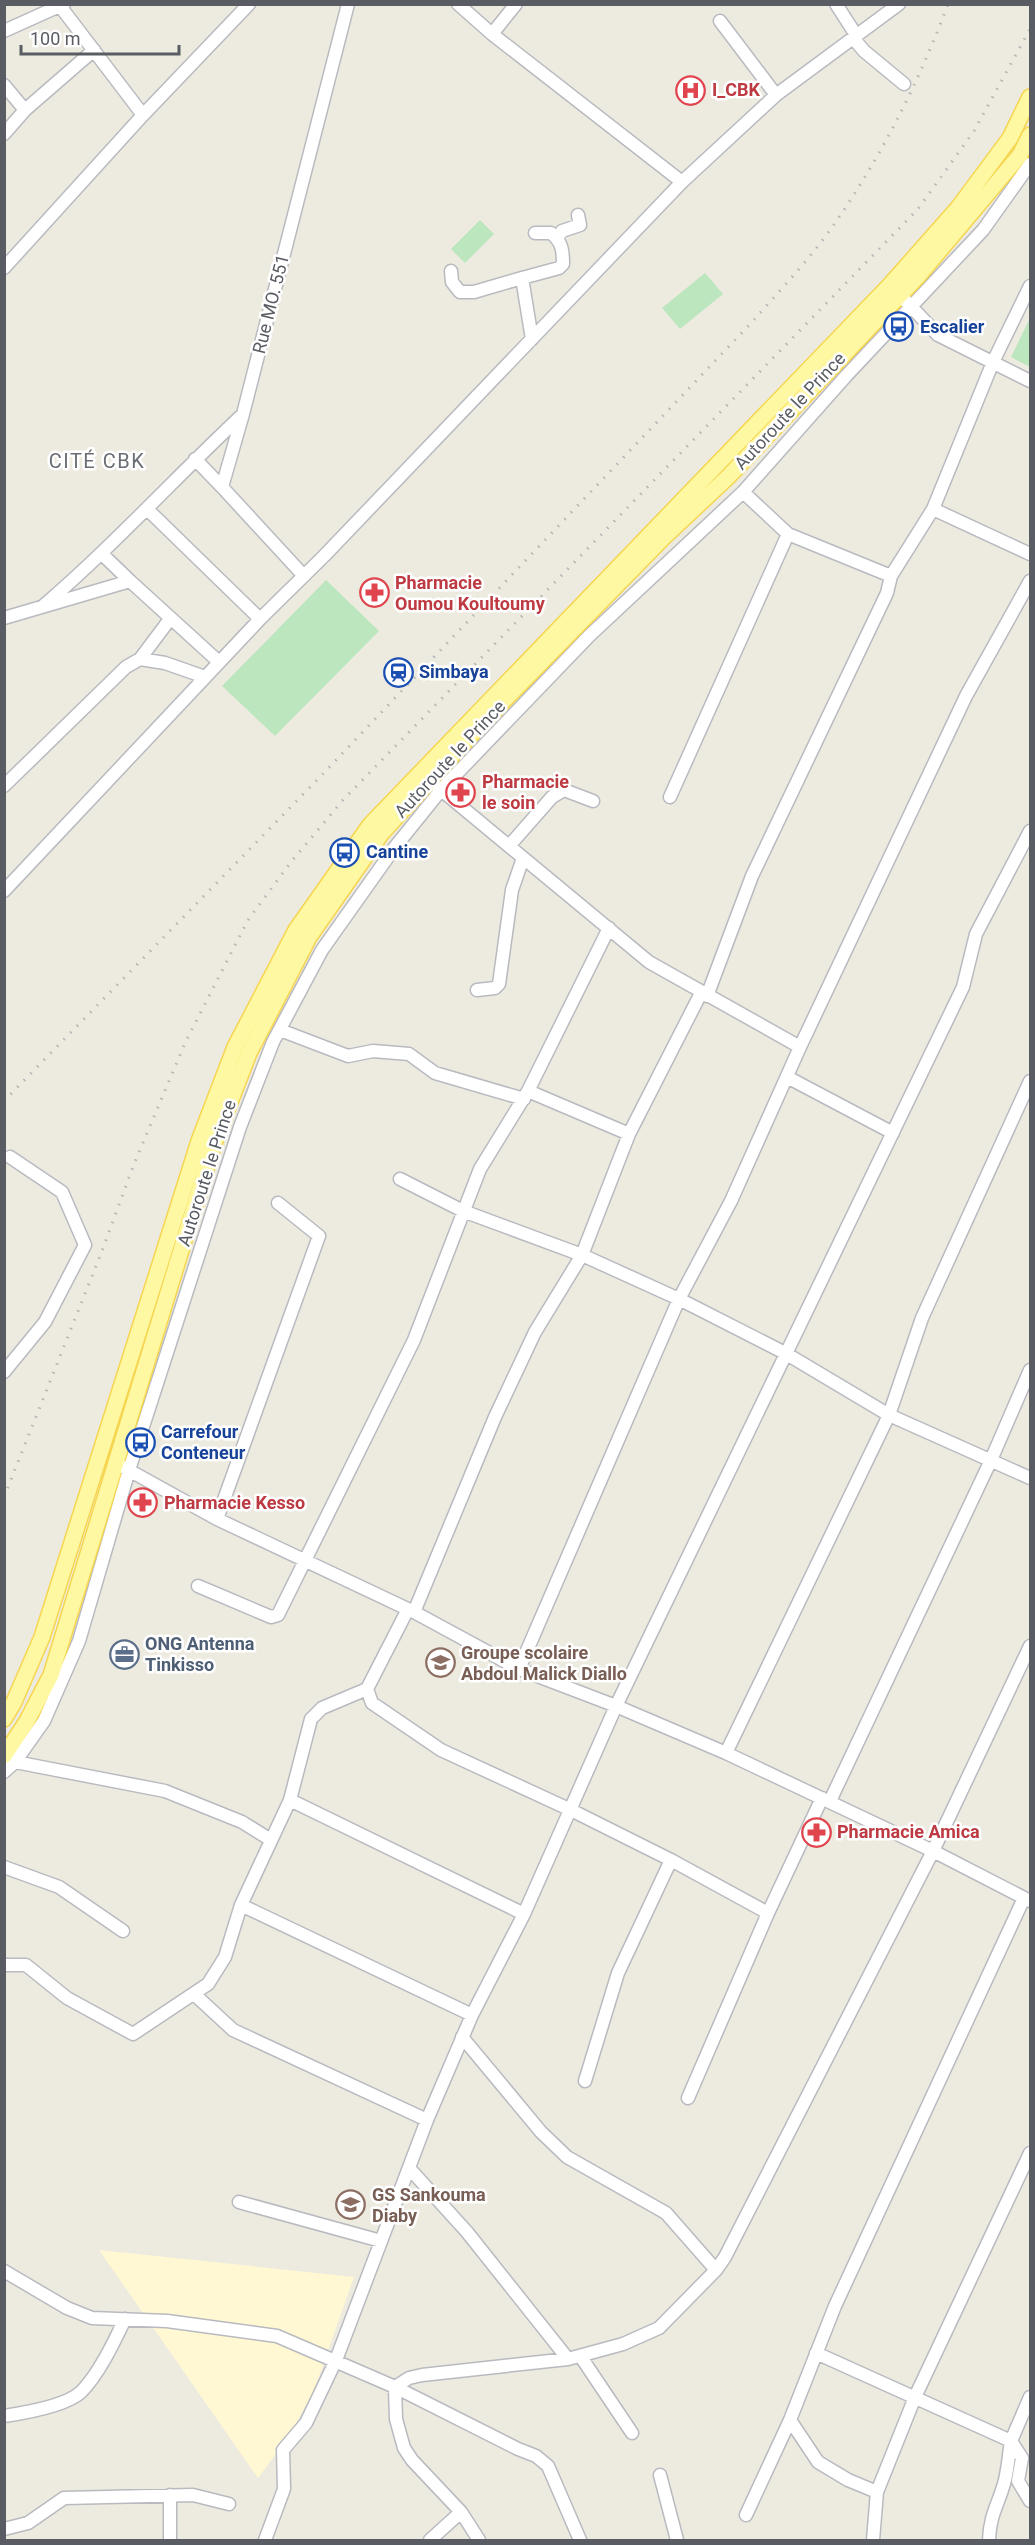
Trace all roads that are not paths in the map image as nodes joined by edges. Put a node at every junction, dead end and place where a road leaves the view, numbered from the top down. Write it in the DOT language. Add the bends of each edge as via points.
graph roads {
  1 [pos="249,4"];
  2 [pos="348,4"];
  3 [pos="458,4"];
  4 [pos="516,4"];
  5 [pos="836,4"];
  6 [pos="899,4"];
  7 [pos="62,5"];
  8 [pos="720,21"];
  9 [pos="4,32"];
  10 [pos="492,34"];
  11 [pos="855,36"];
  12 [pos="94,50"];
  13 [pos="904,84"];
  14 [pos="4,85"];
  15 [pos="776,95"];
  16 [pos="1030,97"];
  17 [pos="26,110"];
  18 [pos="143,115"];
  19 [pos="4,134"];
  20 [pos="1030,135"];
  21 [pos="1030,164"];
  22 [pos="682,182"];
  23 [pos="578,214"];
  24 [pos="535,233"];
  25 [pos="556,238"];
  26 [pos="4,268"];
  27 [pos="451,271"];
  28 [pos="522,278"];
  29 [pos="1030,286"];
  30 [pos="900,295"];
  31 [pos="912,307"];
  32 [pos="532,339"];
  33 [pos="993,362"];
  34 [pos="1030,381"];
  35 [pos="243,414"];
  36 [pos="195,459"];
  37 [pos="222,487"];
  38 [pos="742,492"];
  39 [pos="933,508"];
  40 [pos="147,509"];
  41 [pos="788,534"];
  42 [pos="102,554"];
  43 [pos="1030,554"];
  44 [pos="304,576"];
  45 [pos="891,576"];
  46 [pos="130,581"];
  47 [pos="1030,581"];
  48 [pos="42,607"];
  49 [pos="4,618"];
  50 [pos="170,619"];
  51 [pos="260,619"];
  52 [pos="578,625"];
  53 [pos="589,636"];
  54 [pos="140,659"];
  55 [pos="219,662"];
  56 [pos="205,677"];
  57 [pos="435,785"];
  58 [pos="4,786"];
  59 [pos="670,797"];
  60 [pos="593,801"];
  61 [pos="1030,831"];
  62 [pos="509,846"];
  63 [pos="524,858"];
  64 [pos="4,891"];
  65 [pos="609,928"];
  66 [pos="477,990"];
  67 [pos="704,994"];
  68 [pos="280,1030"];
  69 [pos="800,1047"];
  70 [pos="787,1077"];
  71 [pos="1030,1081"];
  72 [pos="526,1095"];
  73 [pos="893,1133"];
  74 [pos="629,1134"];
  75 [pos="10,1156"];
  76 [pos="400,1179"];
  77 [pos="278,1203"];
  78 [pos="463,1211"];
  79 [pos="582,1255"];
  80 [pos="679,1299"];
  81 [pos="785,1353"];
  82 [pos="1030,1370"];
  83 [pos="4,1372"];
  84 [pos="889,1415"];
  85 [pos="991,1460"];
  86 [pos="123,1466"];
  87 [pos="1030,1478"];
  88 [pos="217,1519"];
  89 [pos="304,1561"];
  90 [pos="198,1586"];
  91 [pos="411,1611"];
  92 [pos="1030,1646"];
  93 [pos="519,1669"];
  94 [pos="367,1689"];
  95 [pos="616,1706"];
  96 [pos="4,1719"];
  97 [pos="726,1753"];
  98 [pos="8,1759"];
  99 [pos="4,1772"];
  100 [pos="826,1799"];
  101 [pos="290,1800"];
  102 [pos="571,1810"];
  103 [pos="271,1840"];
  104 [pos="933,1851"];
  105 [pos="671,1860"];
  106 [pos="4,1867"];
  107 [pos="1027,1900"];
  108 [pos="242,1905"];
  109 [pos="768,1913"];
  110 [pos="524,1914"];
  111 [pos="123,1931"];
  112 [pos="4,1965"];
  113 [pos="194,1994"];
  114 [pos="472,2015"];
  115 [pos="462,2037"];
  116 [pos="585,2081"];
  117 [pos="688,2098"];
  118 [pos="427,2120"];
  119 [pos="1030,2153"];
  120 [pos="410,2168"];
  121 [pos="239,2202"];
  122 [pos="381,2241"];
  123 [pos="716,2270"];
  124 [pos="4,2271"];
  125 [pos="125,2319"];
  126 [pos="816,2353"];
  127 [pos="575,2358"];
  128 [pos="336,2360"];
  129 [pos="395,2387"];
  130 [pos="915,2397"];
  131 [pos="1030,2397"];
  132 [pos="4,2416"];
  133 [pos="790,2420"];
  134 [pos="632,2433"];
  135 [pos="1011,2441"];
  136 [pos="660,2475"];
  137 [pos="877,2492"];
  138 [pos="170,2495"];
  139 [pos="1030,2501"];
  140 [pos="230,2504"];
  141 [pos="461,2512"];
  142 [pos="746,2515"];
  143 [pos="4,2529"];
  144 [pos="170,2541"];
  145 [pos="265,2541"];
  146 [pos="430,2541"];
  147 [pos="478,2541"];
  148 [pos="580,2541"];
  149 [pos="677,2541"];
  150 [pos="873,2541"];
  151 [pos="989,2541"];
  1 -- 18 [label="street"];
  2 -- 35 [label="street, Rue MO. 551"];
  3 -- 10 [label="street"];
  4 -- 10 [label="street"];
  5 -- 11 [label="street"];
  6 -- 11 [label="street"];
  7 -- 9 [label="street"];
  7 -- 12 [label="street"];
  8 -- 15 [label="street"];
  10 -- 22 [label="street"];
  11 -- 13 [label="street" via="864,51"];
  11 -- 15 [label="street"];
  12 -- 17 [label="street"];
  12 -- 18 [label="street"];
  14 -- 17 [label="street"];
  15 -- 22 [label="street"];
  16 -- 96 [label="main road, Autoroute le Prince" via="1010,138 958,208 890,285 370,825 296,930 235,1047 199,1141 42,1637"];
  17 -- 19 [label="street"];
  18 -- 26 [label="street"];
  20 -- 30 [label="main road, Autoroute le Prince" via="1020,154"];
  21 -- 31 [label="street" via="983,230"];
  22 -- 32 [label="street"];
  23 -- 25 [label="street" via="580,225 562,231"];
  24 -- 25 [label="street" via="551,233"];
  25 -- 28 [label="street" via="563,249 563,264"];
  27 -- 28 [label="street" via="452,282 460,292 474,292"];
  28 -- 32 [label="street"];
  29 -- 33 [label="street"];
  30 -- 31 [label="street"];
  30 -- 52 [label="main road, Autoroute le Prince" via="729,476"];
  31 -- 33 [label="street" via="938,335"];
  31 -- 38 [label="street"];
  32 -- 44 [label="street"];
  33 -- 34 [label="street"];
  33 -- 39 [label="street"];
  35 -- 36 [label="street"];
  35 -- 37 [label="street, Rue MO. 551"];
  36 -- 37 [label="street"];
  36 -- 40 [label="street"];
  37 -- 44 [label="street"];
  38 -- 41 [label="street"];
  38 -- 53 [label="street"];
  39 -- 43 [label="street"];
  39 -- 45 [label="street"];
  40 -- 42 [label="street"];
  40 -- 51 [label="street"];
  41 -- 45 [label="street"];
  41 -- 59 [label="street"];
  42 -- 46 [label="street"];
  42 -- 48 [label="street"];
  44 -- 51 [label="street"];
  45 -- 67 [label="street" via="888,593 752,876"];
  46 -- 48 [label="street"];
  46 -- 50 [label="street"];
  47 -- 69 [label="street" via="966,696"];
  48 -- 49 [label="street"];
  50 -- 54 [label="street"];
  50 -- 55 [label="street"];
  51 -- 55 [label="street"];
  52 -- 53 [label="street"];
  52 -- 57 [label="main road, Autoroute le Prince"];
  53 -- 57 [label="street"];
  54 -- 56 [label="street"];
  54 -- 58 [label="street" via="126,667"];
  55 -- 56 [label="street"];
  56 -- 64 [label="street"];
  57 -- 62 [label="street"];
  57 -- 68 [label="street" via="322,950"];
  57 -- 86 [label="main road, Autoroute le Prince" via="381,834 309,938 249,1053 213,1146"];
  60 -- 62 [label="street" via="564,790 552,797"];
  61 -- 73 [label="street" via="976,934 963,987"];
  62 -- 63 [label="street"];
  63 -- 65 [label="street"];
  63 -- 66 [label="street" via="512,890 499,984"];
  65 -- 67 [label="street" via="649,962"];
  65 -- 72 [label="street"];
  67 -- 69 [label="street"];
  67 -- 74 [label="street"];
  68 -- 72 [label="street" via="348,1056 373,1051 409,1054 435,1073"];
  68 -- 86 [label="street" via="240,1127"];
  69 -- 70 [label="street"];
  70 -- 73 [label="street"];
  70 -- 80 [label="street" via="731,1201"];
  71 -- 84 [label="street" via="922,1318"];
  72 -- 74 [label="street"];
  72 -- 78 [label="street" via="480,1169"];
  73 -- 81 [label="street"];
  74 -- 79 [label="street"];
  75 -- 83 [label="street" via="62,1192 85,1245 45,1322"];
  76 -- 78 [label="street"];
  77 -- 88 [label="street" via="319,1236"];
  78 -- 79 [label="street"];
  78 -- 89 [label="street" via="414,1340"];
  79 -- 80 [label="street"];
  79 -- 91 [label="street" via="535,1332"];
  80 -- 81 [label="street"];
  80 -- 93 [label="street"];
  81 -- 84 [label="street"];
  81 -- 95 [label="street"];
  82 -- 85 [label="street"];
  84 -- 85 [label="street"];
  84 -- 97 [label="street"];
  85 -- 87 [label="street"];
  85 -- 100 [label="street"];
  86 -- 88 [label="street"];
  86 -- 98 [label="main road, Autoroute le Prince" via="51,1675"];
  88 -- 89 [label="street"];
  89 -- 90 [label="street" via="278,1615 271,1617"];
  89 -- 91 [label="street"];
  91 -- 93 [label="street"];
  91 -- 94 [label="street"];
  92 -- 104 [label="street"];
  93 -- 95 [label="street"];
  94 -- 101 [label="street" via="322,1708 311,1719"];
  94 -- 102 [label="street" via="372,1703 441,1750"];
  95 -- 97 [label="street"];
  95 -- 102 [label="street"];
  97 -- 100 [label="street"];
  98 -- 99 [label="street"];
  98 -- 103 [label="street" via="165,1791 242,1822"];
  100 -- 104 [label="street"];
  100 -- 109 [label="street"];
  101 -- 103 [label="street"];
  101 -- 110 [label="street"];
  102 -- 105 [label="street"];
  102 -- 110 [label="street"];
  103 -- 108 [label="street"];
  104 -- 107 [label="street"];
  104 -- 123 [label="street"];
  105 -- 109 [label="street"];
  105 -- 116 [label="street" via="618,1973"];
  106 -- 111 [label="street" via="59,1887"];
  107 -- 126 [label="street"];
  108 -- 113 [label="street" via="225,1957 208,1984"];
  108 -- 114 [label="street"];
  109 -- 117 [label="street"];
  110 -- 114 [label="street"];
  112 -- 113 [label="street" via="26,1965 67,1998 133,2034"];
  113 -- 118 [label="street" via="233,2030"];
  114 -- 115 [label="street"];
  115 -- 118 [label="street"];
  115 -- 123 [label="street" via="541,2132 567,2157 666,2213"];
  118 -- 120 [label="street"];
  119 -- 130 [label="street"];
  120 -- 122 [label="street"];
  120 -- 127 [label="street"];
  121 -- 122 [label="street"];
  122 -- 128 [label="street"];
  123 -- 127 [label="street" via="659,2328"];
  124 -- 125 [label="street" via="92,2318"];
  125 -- 128 [label="street" via="277,2336"];
  125 -- 132 [label="street" via="109,2352 80,2393 41,2410"];
  126 -- 130 [label="street"];
  126 -- 133 [label="street"];
  127 -- 129 [label="street" via="422,2375"];
  127 -- 134 [label="street"];
  128 -- 129 [label="street"];
  128 -- 145 [label="street" via="306,2422 283,2450 284,2489"];
  129 -- 141 [label="street" via="396,2419 405,2448"];
  129 -- 148 [label="street" via="536,2456 548,2466"];
  130 -- 135 [label="street"];
  130 -- 137 [label="street"];
  131 -- 135 [label="street"];
  133 -- 137 [label="street" via="818,2462"];
  133 -- 142 [label="street"];
  135 -- 139 [label="street" via="1022,2458 1018,2481"];
  135 -- 151 [label="street"];
  136 -- 149 [label="street"];
  137 -- 150 [label="street"];
  138 -- 140 [label="street" via="193,2495"];
  138 -- 143 [label="street" via="64,2498 28,2523"];
  138 -- 144 [label="street"];
  141 -- 146 [label="street"];
  141 -- 147 [label="street"];
}
